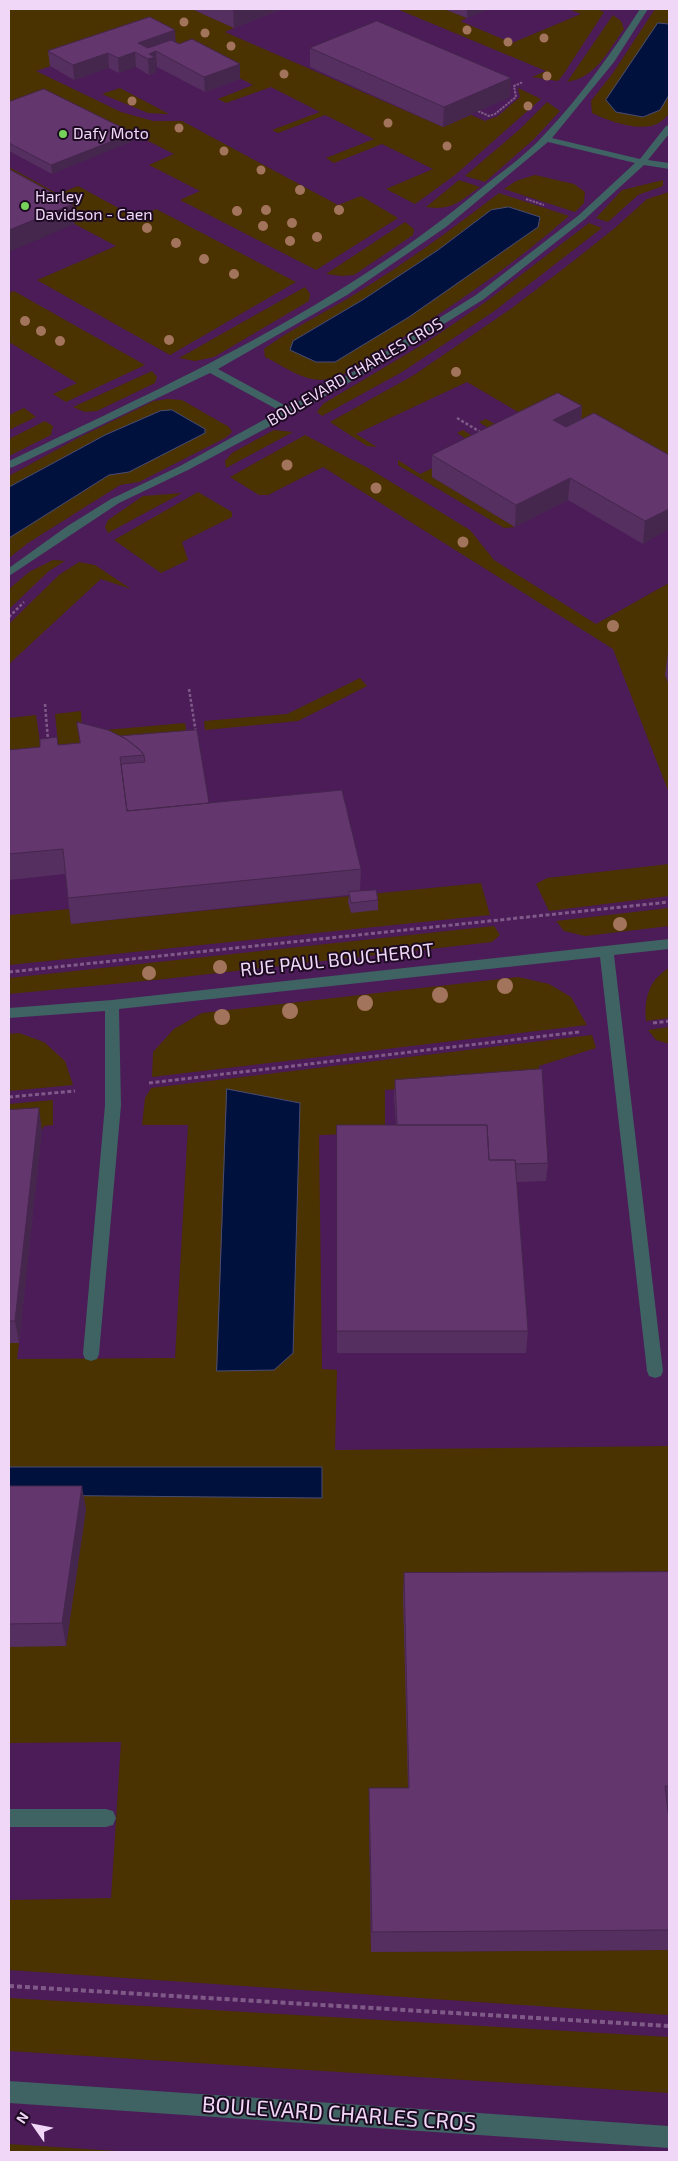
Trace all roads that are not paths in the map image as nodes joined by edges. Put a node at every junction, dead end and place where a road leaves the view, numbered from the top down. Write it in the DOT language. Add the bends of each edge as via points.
graph roads {
  1 [pos="644,9"];
  2 [pos="669,128"];
  3 [pos="546,139"];
  4 [pos="642,162"];
  5 [pos="669,166"];
  6 [pos="210,369"];
  7 [pos="289,412"];
  8 [pos="9,465"];
  9 [pos="9,573"];
  10 [pos="669,944"];
  11 [pos="606,951"];
  12 [pos="112,1005"];
  13 [pos="9,1013"];
  14 [pos="91,1354"];
  15 [pos="655,1372"];
  16 [pos="9,1818"];
  17 [pos="106,1818"];
  18 [pos="9,2092"];
  19 [pos="669,2137"];
  1 -- 3 [label="street" via="611,60"];
  2 -- 4 [label="street, BOULEVARD CHARLES CROS"];
  3 -- 4 [label="street"];
  3 -- 6 [label="street" via="444,225 343,293"];
  4 -- 5 [label="street"];
  4 -- 7 [label="street, BOULEVARD CHARLES CROS" via="582,217 480,297"];
  6 -- 7 [label="street"];
  6 -- 8 [label="street"];
  7 -- 9 [label="street, BOULEVARD CHARLES CROS" via="115,501"];
  10 -- 11 [label="street, RUE PAUL BOUCHEROT"];
  11 -- 12 [label="street, RUE PAUL BOUCHEROT"];
  11 -- 15 [label="street"];
  12 -- 13 [label="street, RUE PAUL BOUCHEROT"];
  12 -- 14 [label="street" via="113,1105"];
  16 -- 17 [label="street"];
  18 -- 19 [label="street, BOULEVARD CHARLES CROS"];
}
